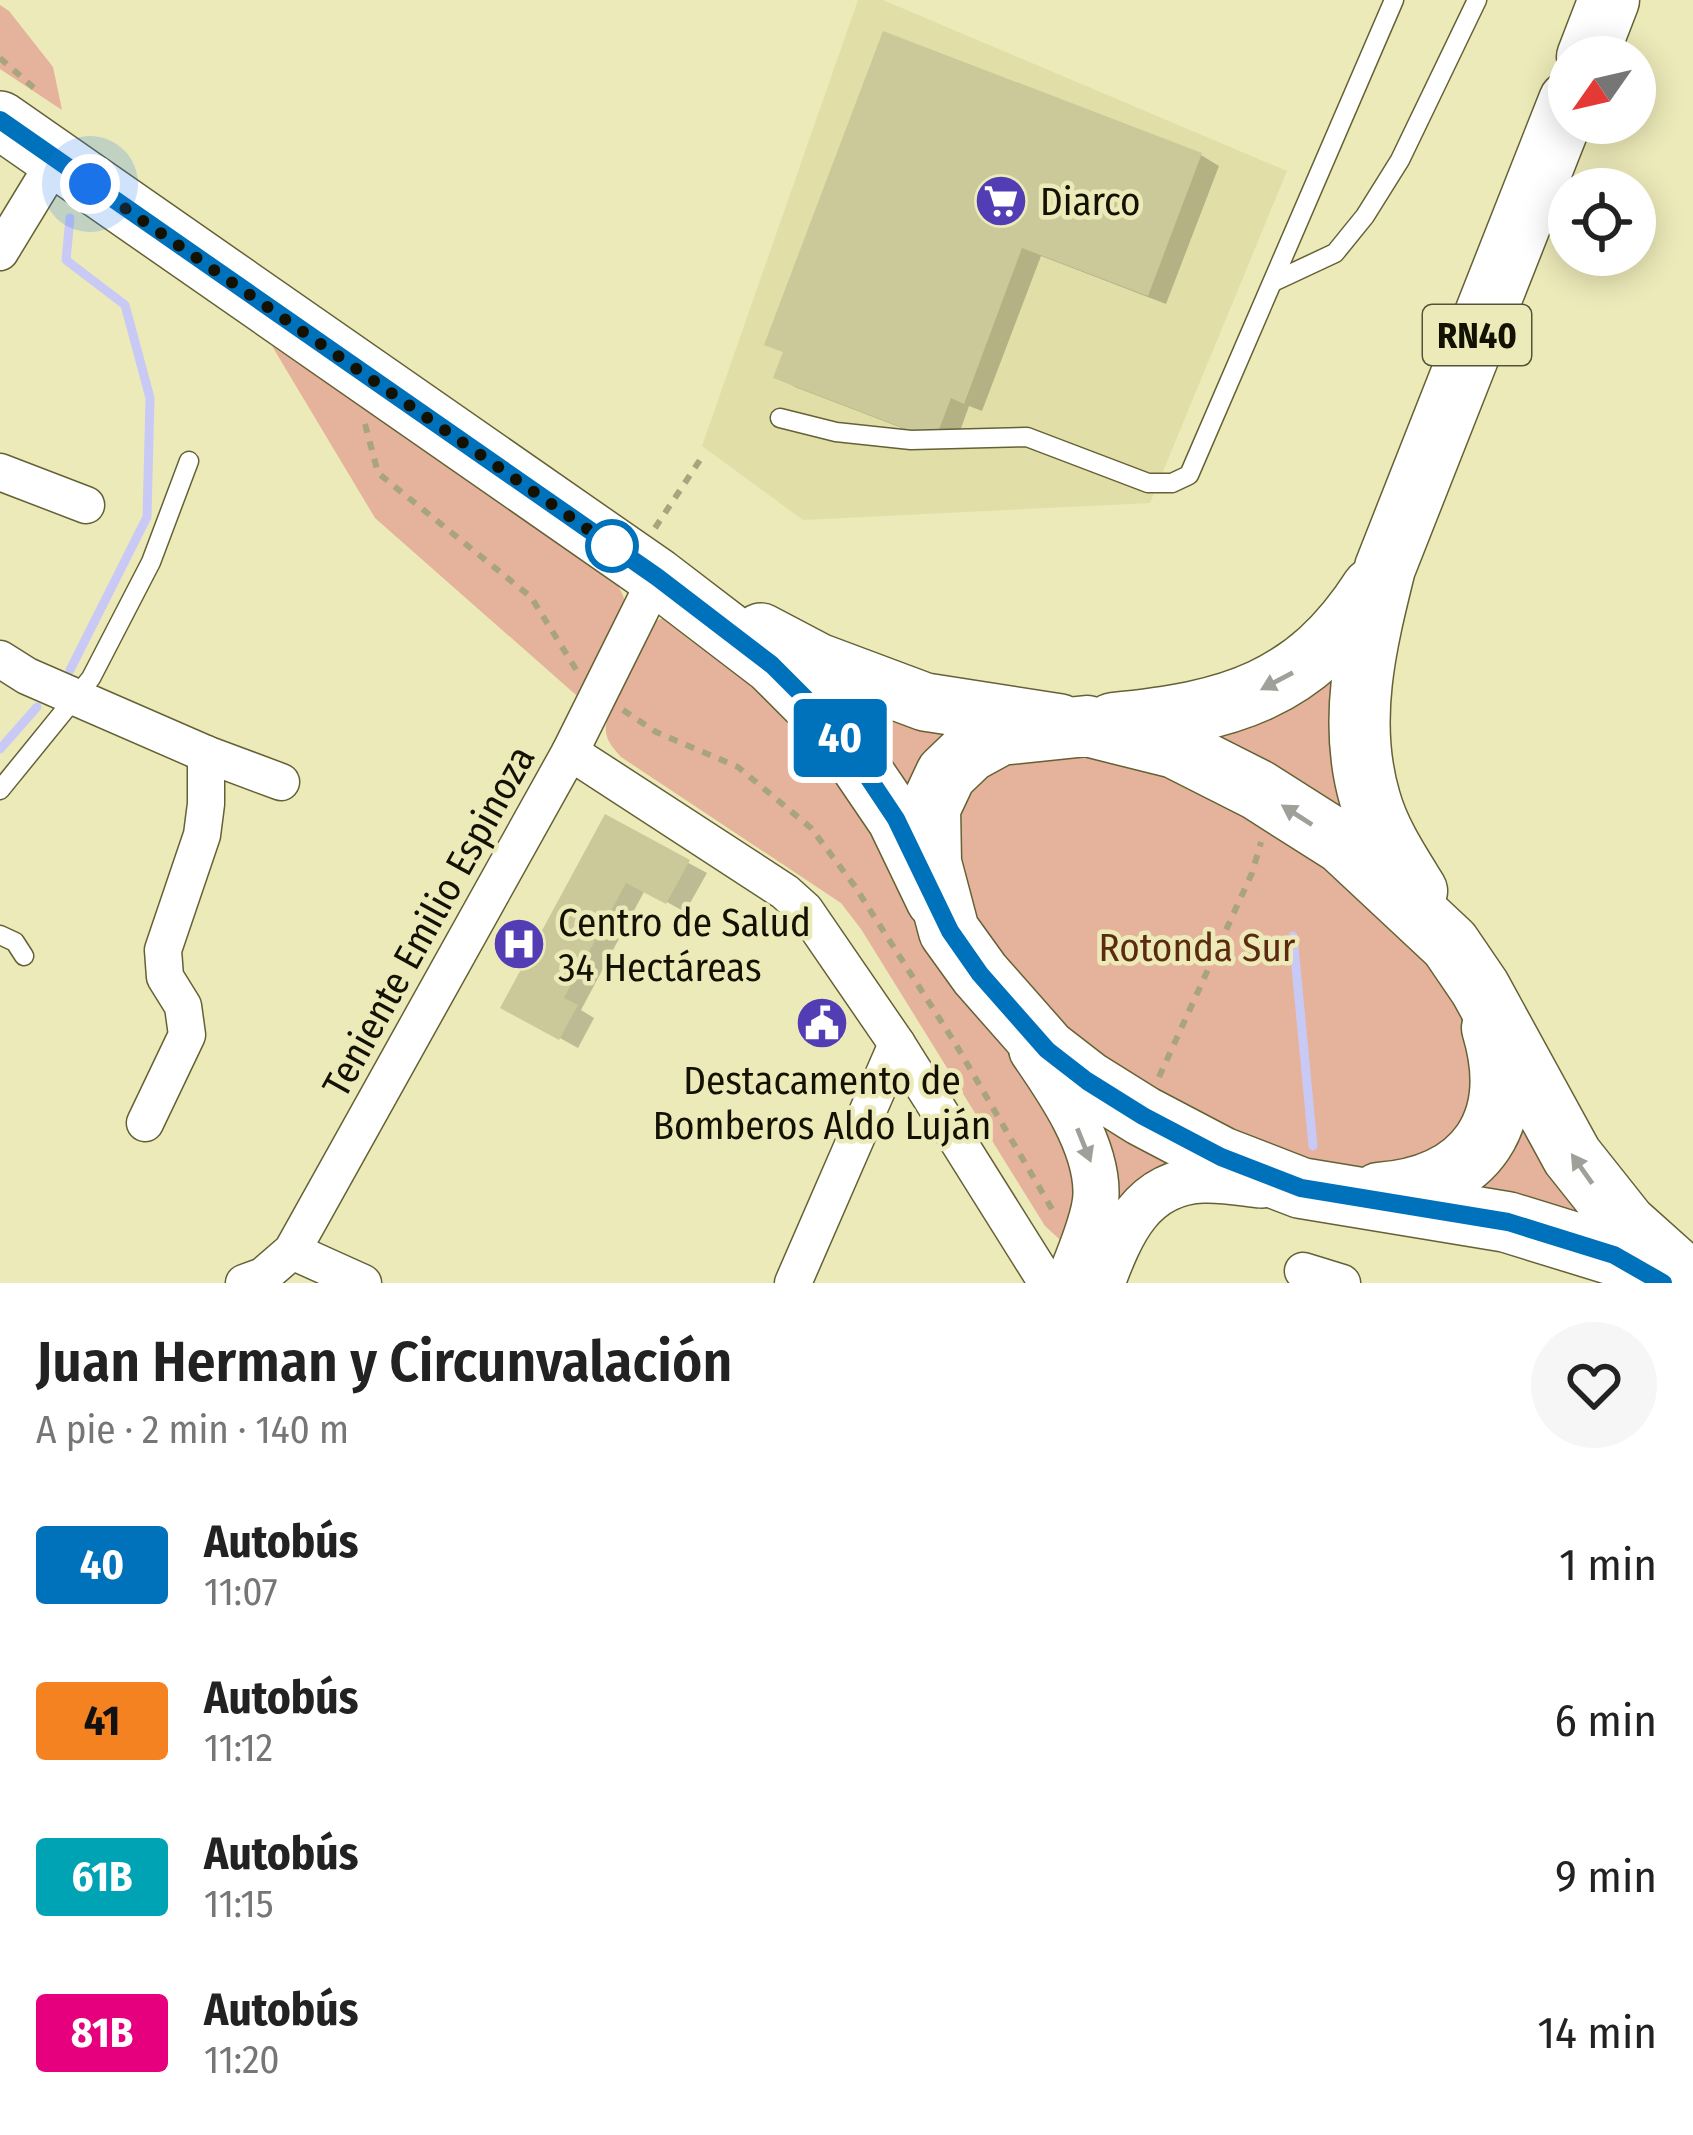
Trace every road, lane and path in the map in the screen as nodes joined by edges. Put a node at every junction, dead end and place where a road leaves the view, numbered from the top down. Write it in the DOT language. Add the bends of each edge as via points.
graph roads {
  1 [pos="1394,0"];
  2 [pos="1478,0"];
  3 [pos="1609,0"];
  4 [pos="1595,36"];
  5 [pos="0,58"];
  6 [pos="19,106"];
  7 [pos="1552,144"];
  8 [pos="56,160"];
  9 [pos="0,252"];
  10 [pos="1274,282"];
  11 [pos="781,418"];
  12 [pos="364,421"];
  13 [pos="189,461"];
  14 [pos="0,472"];
  15 [pos="86,505"];
  16 [pos="1385,568"];
  17 [pos="657,577"];
  18 [pos="0,659"];
  19 [pos="600,695"];
  20 [pos="74,697"];
  21 [pos="1079,725"];
  22 [pos="570,752"];
  23 [pos="206,754"];
  24 [pos="281,782"];
  25 [pos="0,790"];
  26 [pos="1263,836"];
  27 [pos="0,935"];
  28 [pos="964,952"];
  29 [pos="24,956"];
  30 [pos="1465,966"];
  31 [pos="897,1044"];
  32 [pos="1152,1091"];
  33 [pos="145,1124"];
  34 [pos="1315,1190"];
  35 [pos="292,1251"];
  36 [pos="1303,1271"];
  37 [pos="1074,1276"];
  38 [pos="244,1283"];
  39 [pos="362,1283"];
  40 [pos="793,1283"];
  41 [pos="1342,1283"];
  42 [pos="1663,1283"];
  43 [pos="1692,1283"];
  1 -- 10 [label="lane"];
  2 -- 10 [label="lane" via="1365,216 1335,253"];
  3 -- 4 [label="highway"];
  5 -- 6 [label="path"];
  6 -- 8 [label="main road"];
  7 -- 16 [label="highway, RN40"];
  8 -- 9 [label="street"];
  8 -- 17 [label="main road"];
  10 -- 11 [label="lane" via="1189,475 1172,483 1148,483 1027,437 911,440"];
  12 -- 19 [label="path" via="378,472 531,597"];
  13 -- 20 [label="lane" via="151,562"];
  14 -- 15 [label="street"];
  16 -- 21 [label="highway, RN40, one-way" via="1344,627 1294,673 1237,702"];
  16 -- 30 [label="highway, RN40" via="1359,699 1370,799 1389,846"];
  17 -- 19 [label="street, Teniente Emilio Espinoza"];
  17 -- 21 [label="main road" via="878,687 925,702"];
  17 -- 28 [label="main road" via="772,665 848,747 896,819"];
  18 -- 20 [label="street"];
  19 -- 22 [label="street, Teniente Emilio Espinoza"];
  19 -- 37 [label="path" via="656,732 738,766 811,828 942,1023"];
  20 -- 23 [label="street"];
  20 -- 25 [label="lane"];
  21 -- 28 [label="highway, RN40" via="1000,735 946,774 930,808 931,863"];
  30 -- 21 [label="highway, RN40, one-way" via="1343,844 1258,790 1175,748"];
  22 -- 31 [label="street" via="795,901"];
  22 -- 35 [label="street, Teniente Emilio Espinoza"];
  23 -- 24 [label="street"];
  23 -- 33 [label="street" via="202,835 163,950 187,1036"];
  26 -- 32 [label="path"];
  27 -- 29 [label="lane"];
  28 -- 34 [label="highway, RN40" via="1047,1050 1087,1081 1221,1157"];
  28 -- 37 [label="street, one-way" via="1061,1093 1092,1162 1097,1197"];
  30 -- 34 [label="highway, RN40" via="1501,1059 1493,1127 1448,1175 1418,1188"];
  43 -- 30 [label="highway, RN40, one-way" via="1626,1224 1572,1156"];
  31 -- 37 [label="street"];
  31 -- 40 [label="street"];
  34 -- 37 [label="street" via="1202,1180 1164,1188"];
  34 -- 42 [label="highway, RN40" via="1508,1222 1614,1255"];
  35 -- 38 [label="street, Teniente Emilio Espinoza"];
  35 -- 39 [label="street"];
  36 -- 41 [label="street"];
}
